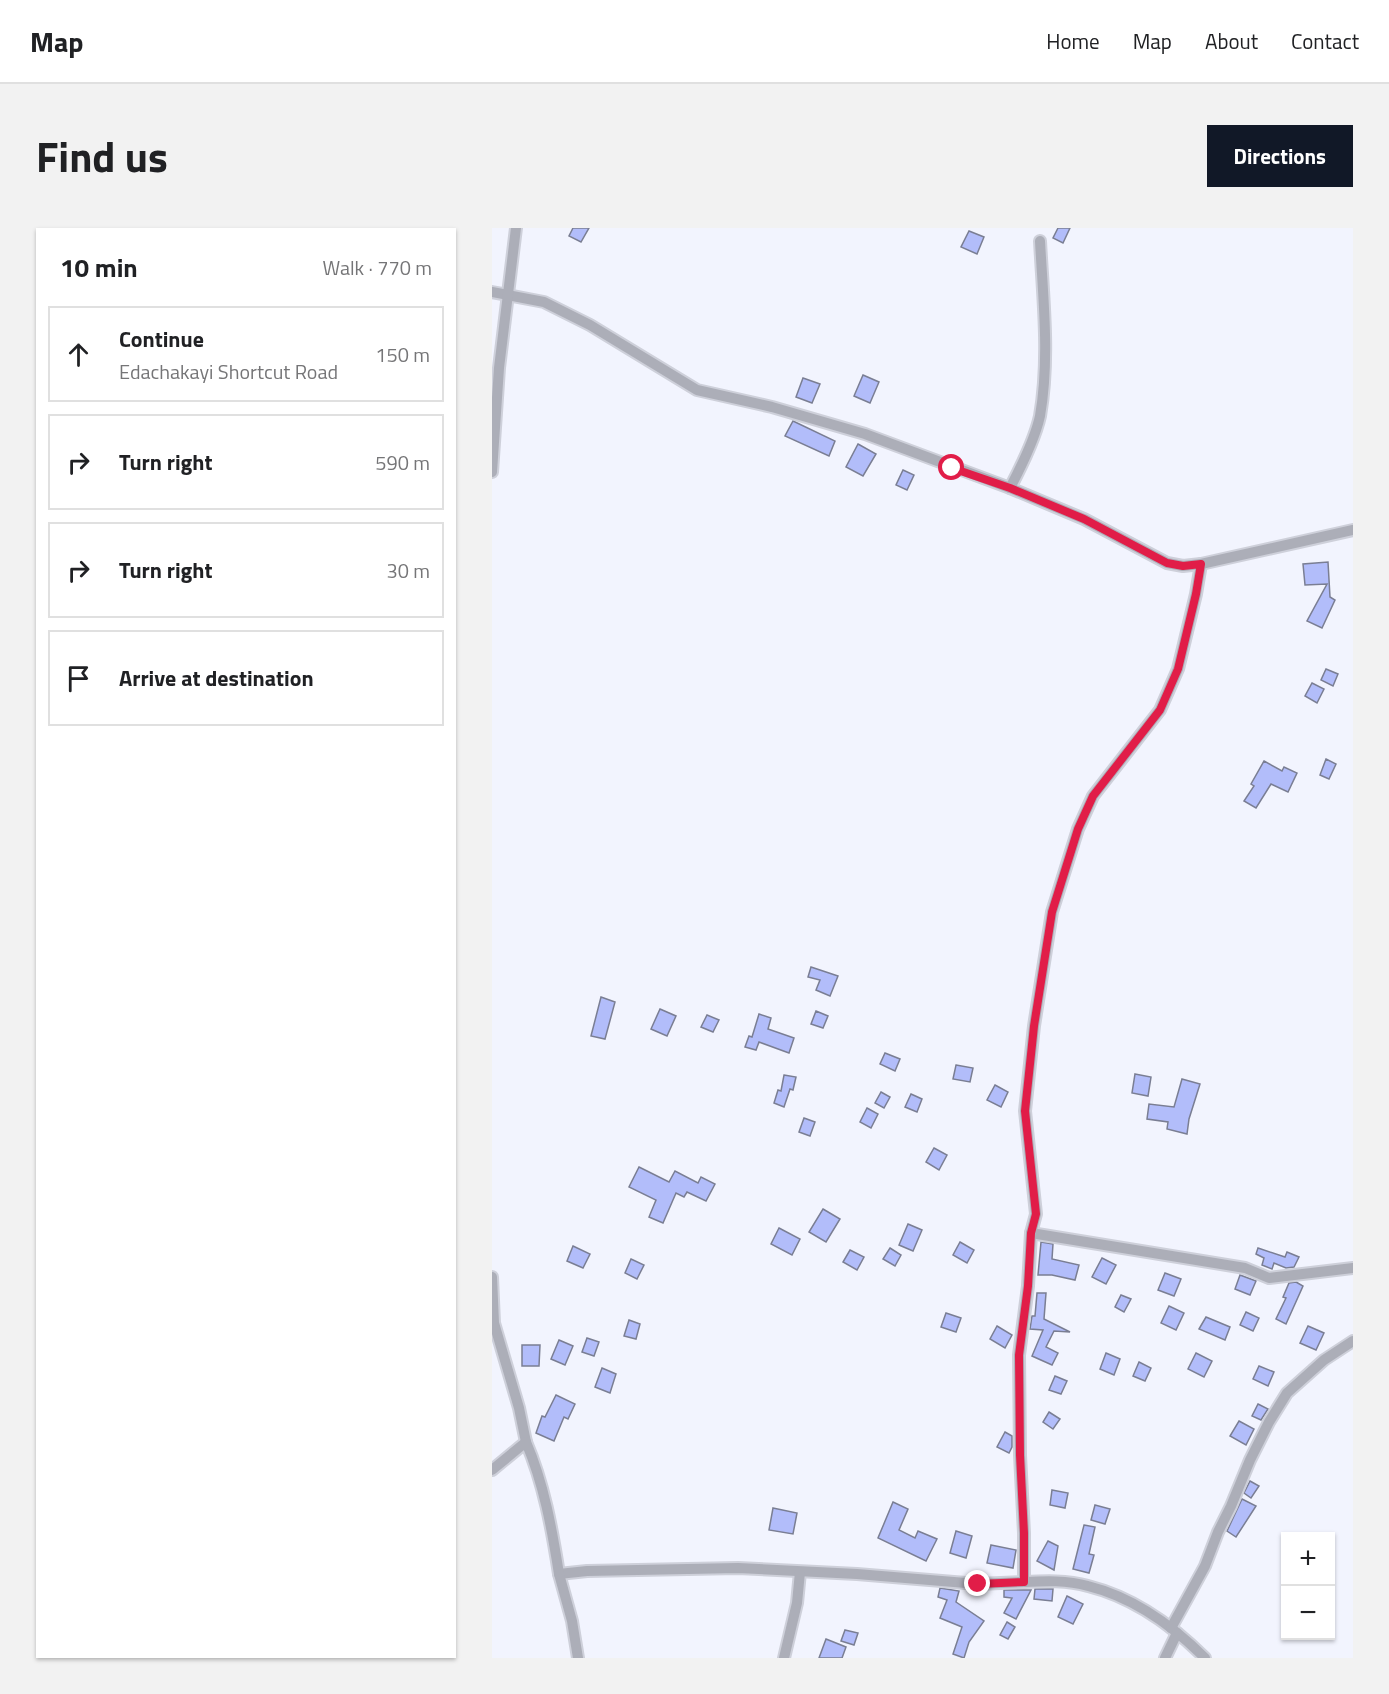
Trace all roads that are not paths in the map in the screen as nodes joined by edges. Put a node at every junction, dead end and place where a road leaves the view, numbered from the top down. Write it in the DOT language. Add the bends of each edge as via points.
graph roads {
  1 [pos="516,228"];
  2 [pos="1040,241"];
  3 [pos="492,292"];
  4 [pos="507,294"];
  5 [pos="492,472"];
  6 [pos="1010,488"];
  7 [pos="1353,530"];
  8 [pos="1201,564"];
  9 [pos="1031,1233"];
  10 [pos="1353,1268"];
  11 [pos="492,1277"];
  12 [pos="1353,1341"];
  13 [pos="526,1442"];
  14 [pos="492,1470"];
  15 [pos="800,1572"];
  16 [pos="559,1574"];
  17 [pos="1024,1582"];
  18 [pos="1174,1631"];
  19 [pos="578,1658"];
  20 [pos="784,1658"];
  21 [pos="1165,1658"];
  22 [pos="1205,1658"];
  1 -- 4 [label="street"];
  2 -- 6 [label="street" via="1045,343 1040,417"];
  3 -- 4 [label="street"];
  4 -- 5 [label="street"];
  4 -- 6 [label="street" via="544,302 581,320 697,390 772,406 865,434"];
  6 -- 8 [label="street" via="1084,519 1167,563"];
  7 -- 8 [label="street"];
  8 -- 9 [label="street" via="1178,669 1160,710 1093,796 1078,829 1052,912 1025,1111 1036,1214"];
  9 -- 10 [label="street" via="1245,1268 1269,1278"];
  9 -- 17 [label="street" via="1019,1355"];
  11 -- 13 [label="street" via="494,1323"];
  12 -- 18 [label="street" via="1324,1360 1287,1393 1250,1460"];
  13 -- 14 [label="street"];
  13 -- 16 [label="street" via="551,1523"];
  15 -- 16 [label="street" via="738,1568"];
  15 -- 17 [label="street" via="978,1584"];
  15 -- 20 [label="street"];
  16 -- 19 [label="street"];
  17 -- 18 [label="street" via="1049,1580 1088,1586 1158,1617"];
  18 -- 21 [label="street"];
  18 -- 22 [label="street"];
}
